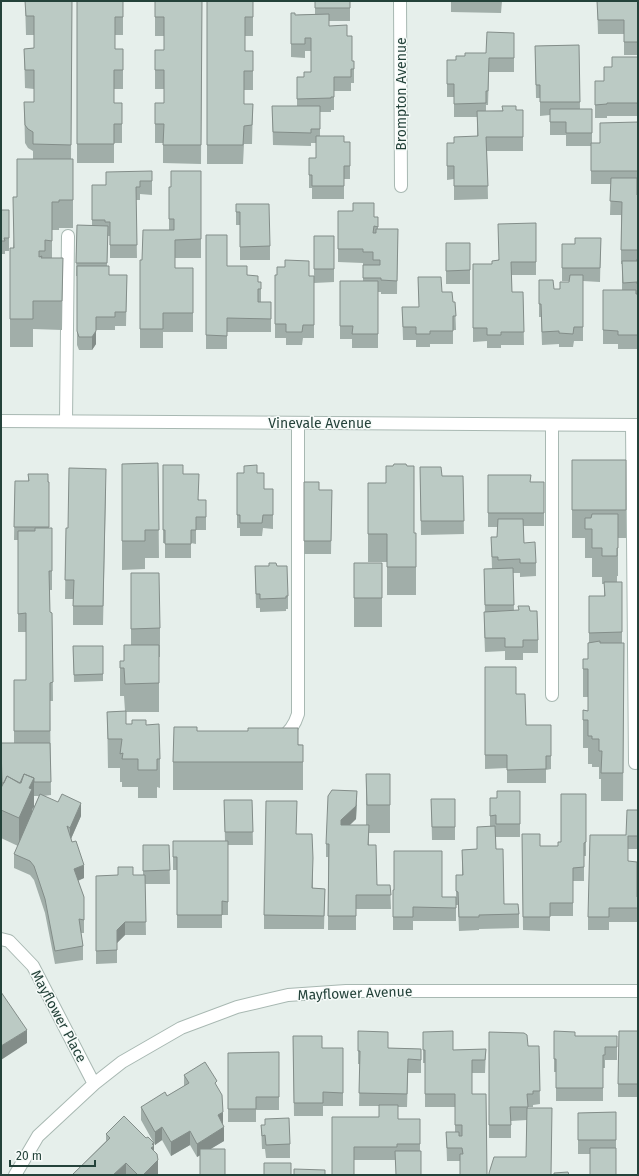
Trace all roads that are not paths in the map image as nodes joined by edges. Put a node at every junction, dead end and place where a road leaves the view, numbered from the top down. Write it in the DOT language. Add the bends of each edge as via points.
graph roads {
  1 [pos="400,1"];
  2 [pos="401,186"];
  3 [pos="68,236"];
  4 [pos="1,420"];
  5 [pos="66,421"];
  6 [pos="298,423"];
  7 [pos="552,425"];
  8 [pos="635,425"];
  9 [pos="552,695"];
  10 [pos="269,742"];
  11 [pos="635,763"];
  12 [pos="1,939"];
  13 [pos="638,990"];
  14 [pos="94,1084"];
  15 [pos="15,1175"];
  1 -- 2 [label="street, Brompton Avenue"];
  3 -- 5 [label="street"];
  4 -- 5 [label="street, Vinevale Avenue"];
  5 -- 6 [label="street, Vinevale Avenue"];
  6 -- 7 [label="street, Vinevale Avenue"];
  6 -- 10 [label="street" via="298,714 286,735"];
  7 -- 8 [label="street, Vinevale Avenue"];
  7 -- 9 [label="street"];
  8 -- 11 [label="street"];
  12 -- 14 [label="street, Mayflower Place" via="9,941 33,966"];
  13 -- 14 [label="street, Mayflower Avenue" via="346,991 288,995 237,1007 181,1028 122,1062"];
  14 -- 15 [label="street" via="38,1136"];
}
